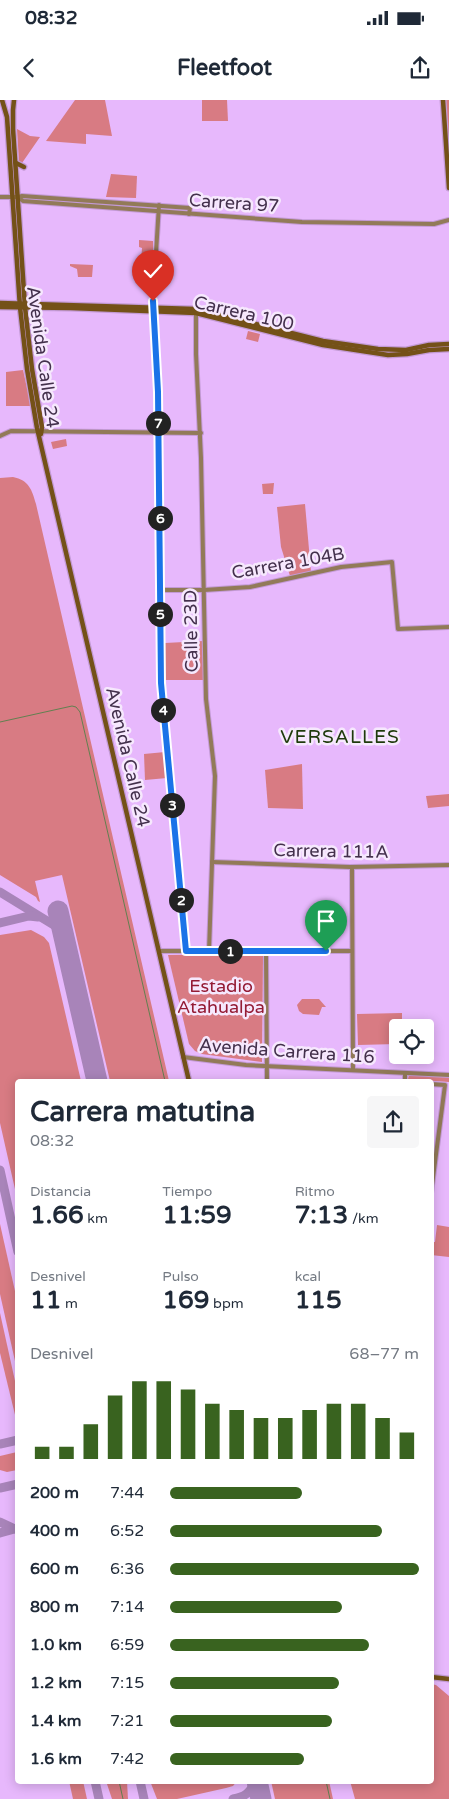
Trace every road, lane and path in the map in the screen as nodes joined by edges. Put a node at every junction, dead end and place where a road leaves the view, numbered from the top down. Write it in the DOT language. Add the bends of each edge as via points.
graph roads {
  1 [pos="2,100"];
  2 [pos="14,100"];
  3 [pos="443,100"];
  4 [pos="16,163"];
  5 [pos="24,167"];
  6 [pos="449,188"];
  7 [pos="0,197"];
  8 [pos="15,197"];
  9 [pos="159,205"];
  10 [pos="159,211"];
  11 [pos="189,214"];
  12 [pos="449,220"];
  13 [pos="0,303"];
  14 [pos="23,305"];
  15 [pos="0,307"];
  16 [pos="154,310"];
  17 [pos="196,311"];
  18 [pos="449,345"];
  19 [pos="40,431"];
  20 [pos="158,433"];
  21 [pos="200,433"];
  22 [pos="0,436"];
  23 [pos="160,590"];
  24 [pos="204,590"];
  25 [pos="449,627"];
  26 [pos="212,862"];
  27 [pos="449,866"];
  28 [pos="352,867"];
  29 [pos="186,951"];
  30 [pos="208,951"];
  31 [pos="266,951"];
  32 [pos="352,951"];
  33 [pos="159,952"];
  34 [pos="183,1057"];
  35 [pos="267,1066"];
  36 [pos="353,1070"];
  37 [pos="405,1073"];
  38 [pos="449,1075"];
  39 [pos="188,1079"];
  40 [pos="267,1079"];
  41 [pos="405,1079"];
  42 [pos="434,1084"];
  43 [pos="434,1170"];
  44 [pos="434,1677"];
  45 [pos="449,1679"];
  1 -- 8 [label="main road, Avenida Calle 24" via="7,116"];
  2 -- 4 [label="main road, Avenida Calle 24"];
  3 -- 6 [label="main road"];
  4 -- 5 [label="main road"];
  4 -- 8 [label="main road, Avenida Calle 24"];
  7 -- 8 [label="street, Carrera 97"];
  8 -- 9 [label="street, Carrera 97"];
  8 -- 10 [label="street, Carrera 97" via="23,201"];
  8 -- 14 [label="main road, Avenida Calle 24"];
  9 -- 10 [label="street"];
  9 -- 11 [label="street, Carrera 97" via="190,208"];
  10 -- 11 [label="street, Carrera 97"];
  10 -- 16 [label="street"];
  11 -- 12 [label="street, Carrera 97" via="341,224 434,224"];
  13 -- 14 [label="main road, Carrera 100"];
  14 -- 15 [label="main road, Carrera 100"];
  14 -- 16 [label="main road, Carrera 100"];
  14 -- 19 [label="main road, Avenida Calle 24" via="27,369"];
  16 -- 17 [label="main road, Carrera 100"];
  16 -- 20 [label="street"];
  17 -- 18 [label="main road, Carrera 100" via="357,347 398,351"];
  17 -- 21 [label="street, Calle 23D"];
  19 -- 20 [label="street"];
  19 -- 22 [label="street" via="11,431"];
  19 -- 33 [label="main road, Avenida Calle 24"];
  20 -- 21 [label="street"];
  20 -- 23 [label="street"];
  21 -- 24 [label="street, Calle 23D"];
  23 -- 24 [label="street, Carrera 104B"];
  23 -- 29 [label="street" via="162,705"];
  24 -- 25 [label="street, Carrera 104B" via="250,587 341,567 392,562 398,629"];
  24 -- 26 [label="street, Calle 23D" via="206,698 215,776"];
  26 -- 28 [label="street, Carrera 111A"];
  26 -- 30 [label="street, Calle 23D"];
  27 -- 28 [label="street, Carrera 111A"];
  28 -- 32 [label="street"];
  29 -- 30 [label="street"];
  29 -- 33 [label="street"];
  30 -- 31 [label="street"];
  31 -- 32 [label="street"];
  31 -- 35 [label="street"];
  32 -- 36 [label="street"];
  33 -- 34 [label="main road, Avenida Calle 24"];
  34 -- 35 [label="street, Avenida Carrera 116"];
  34 -- 39 [label="main road, Avenida Calle 24"];
  35 -- 36 [label="street, Avenida Carrera 116"];
  35 -- 40 [label="street"];
  36 -- 37 [label="street, Avenida Carrera 116"];
  37 -- 38 [label="street, Avenida Carrera 116"];
  37 -- 41 [label="street"];
  42 -- 43 [label="street" via="445,1085"];
  44 -- 45 [label="main road"];
}
